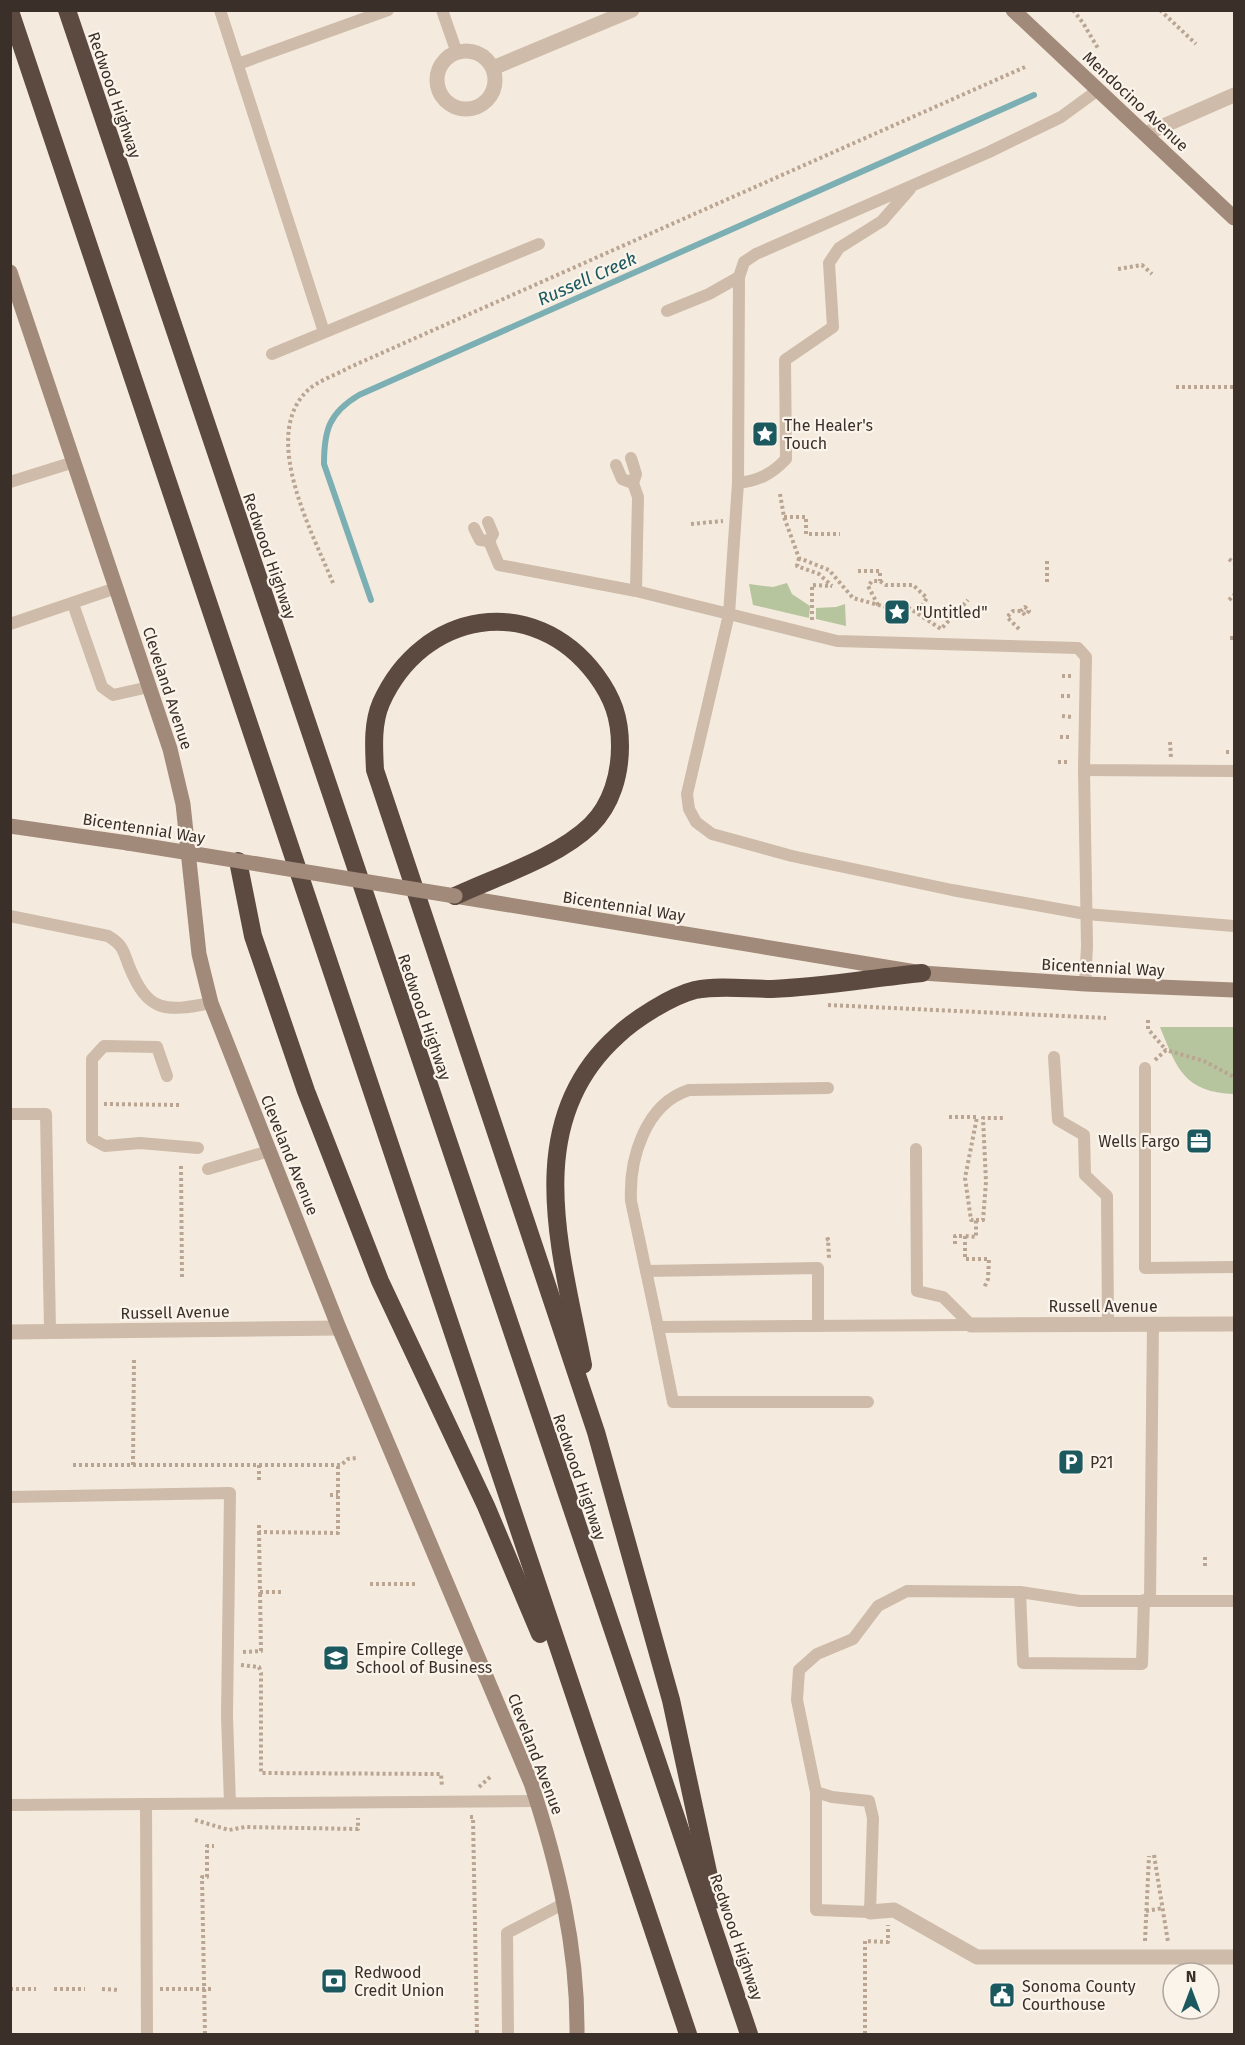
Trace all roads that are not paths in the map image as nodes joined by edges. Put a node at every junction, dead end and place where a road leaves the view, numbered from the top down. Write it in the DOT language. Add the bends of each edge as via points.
graph roads {
  1 [pos="68,10"];
  2 [pos="220,10"];
  3 [pos="388,10"];
  4 [pos="442,10"];
  5 [pos="632,10"];
  6 [pos="1013,10"];
  7 [pos="10,11"];
  8 [pos="457,53"];
  9 [pos="238,64"];
  10 [pos="494,68"];
  11 [pos="1098,90"];
  12 [pos="1234,94"];
  13 [pos="1145,134"];
  14 [pos="913,185"];
  15 [pos="1231,210"];
  16 [pos="538,244"];
  17 [pos="739,277"];
  18 [pos="12,280"];
  19 [pos="667,311"];
  20 [pos="324,332"];
  21 [pos="272,354"];
  22 [pos="631,458"];
  23 [pos="74,462"];
  24 [pos="616,465"];
  25 [pos="10,482"];
  26 [pos="633,483"];
  27 [pos="738,483"];
  28 [pos="488,522"];
  29 [pos="474,528"];
  30 [pos="489,541"];
  31 [pos="116,588"];
  32 [pos="636,591"];
  33 [pos="74,604"];
  34 [pos="729,614"];
  35 [pos="10,624"];
  36 [pos="149,687"];
  37 [pos="1084,770"];
  38 [pos="1234,771"];
  39 [pos="10,826"];
  40 [pos="238,861"];
  41 [pos="455,896"];
  42 [pos="1086,914"];
  43 [pos="10,916"];
  44 [pos="1234,926"];
  45 [pos="922,973"];
  46 [pos="1085,984"];
  47 [pos="1234,990"];
  48 [pos="211,1003"];
  49 [pos="1054,1057"];
  50 [pos="1145,1068"];
  51 [pos="167,1076"];
  52 [pos="828,1088"];
  53 [pos="10,1114"];
  54 [pos="198,1148"];
  55 [pos="916,1149"];
  56 [pos="269,1151"];
  57 [pos="208,1169"];
  58 [pos="1234,1267"];
  59 [pos="646,1270"];
  60 [pos="1108,1324"];
  61 [pos="1153,1324"];
  62 [pos="1234,1324"];
  63 [pos="971,1325"];
  64 [pos="818,1326"];
  65 [pos="658,1327"];
  66 [pos="339,1328"];
  67 [pos="50,1331"];
  68 [pos="10,1332"];
  69 [pos="868,1402"];
  70 [pos="596,1432"];
  71 [pos="10,1497"];
  72 [pos="1020,1592"];
  73 [pos="1147,1600"];
  74 [pos="1234,1601"];
  75 [pos="816,1792"];
  76 [pos="537,1801"];
  77 [pos="230,1803"];
  78 [pos="146,1804"];
  79 [pos="10,1805"];
  80 [pos="628,1862"];
  81 [pos="565,1903"];
  82 [pos="870,1912"];
  83 [pos="1234,1957"];
  84 [pos="732,1983"];
  85 [pos="147,2034"];
  86 [pos="508,2034"];
  87 [pos="578,2034"];
  88 [pos="688,2034"];
  89 [pos="749,2034"];
  1 -- 84 [label="highway, Redwood Highway"];
  2 -- 9 [label="lane"];
  3 -- 9 [label="lane"];
  4 -- 8 [label="lane"];
  5 -- 10 [label="street"];
  6 -- 11 [label="main road, Mendocino Avenue"];
  7 -- 80 [label="highway"];
  8 -- 10 [label="street" via="480,54"];
  8 -- 10 [label="street" via="444,61 437,79 442,97 458,108 468,109 486,102 495,86"];
  9 -- 20 [label="lane"];
  11 -- 13 [label="main road, Mendocino Avenue"];
  11 -- 14 [label="lane" via="1061,117"];
  12 -- 13 [label="street"];
  13 -- 15 [label="main road, Mendocino Avenue"];
  14 -- 17 [label="lane" via="756,254 744,262"];
  14 -- 27 [label="lane" via="882,221 839,248 829,263 833,327 785,360 786,459 756,481"];
  16 -- 20 [label="lane"];
  17 -- 19 [label="lane"];
  17 -- 27 [label="lane"];
  18 -- 23 [label="main road, Cleveland Avenue"];
  20 -- 21 [label="lane"];
  22 -- 26 [label="lane" via="636,474"];
  23 -- 25 [label="lane"];
  23 -- 31 [label="main road, Cleveland Avenue"];
  24 -- 26 [label="lane" via="622,479"];
  26 -- 32 [label="lane" via="638,497"];
  27 -- 34 [label="lane"];
  28 -- 30 [label="lane" via="493,534"];
  29 -- 30 [label="lane" via="480,540"];
  30 -- 32 [label="lane" via="499,565"];
  31 -- 33 [label="lane"];
  31 -- 36 [label="main road, Cleveland Avenue"];
  32 -- 34 [label="lane"];
  33 -- 35 [label="lane"];
  33 -- 36 [label="lane" via="102,687 113,695"];
  34 -- 37 [label="lane" via="837,641 1078,648 1086,657"];
  34 -- 42 [label="lane" via="687,794 696,822 712,834 792,856"];
  36 -- 48 [label="main road, Cleveland Avenue" via="183,804 199,954"];
  37 -- 38 [label="lane"];
  37 -- 42 [label="lane"];
  39 -- 40 [label="main road, Bicentennial Way, bridge"];
  40 -- 41 [label="main road, Bicentennial Way, bridge"];
  40 -- 80 [label="highway" via="253,936 306,1091 380,1281 533,1616"];
  41 -- 45 [label="main road, Bicentennial Way"];
  41 -- 70 [label="highway" via="567,844 593,823 609,798 620,768 618,713 605,688 586,662 537,628 507,622 473,622 444,633 418,650 397,675 380,705 374,739 375,770"];
  42 -- 44 [label="lane"];
  42 -- 46 [label="lane"];
  43 -- 48 [label="lane" via="93,931 114,939 120,943 137,985 150,1003 178,1010"];
  45 -- 46 [label="main road, Bicentennial Way"];
  45 -- 70 [label="highway" via="773,989 694,990 627,1027 605,1046 586,1071 561,1126 554,1165 554,1201"];
  46 -- 47 [label="main road, Bicentennial Way"];
  48 -- 56 [label="main road, Cleveland Avenue"];
  49 -- 60 [label="lane" via="1058,1120 1084,1135 1085,1175 1107,1196"];
  50 -- 58 [label="lane" via="1145,1268"];
  51 -- 54 [label="lane" via="156,1047 104,1046 92,1059 92,1139 105,1146 140,1143"];
  52 -- 59 [label="lane" via="689,1090 673,1095 642,1138 632,1165 631,1201"];
  53 -- 67 [label="lane" via="46,1113"];
  55 -- 63 [label="lane" via="917,1291 943,1297"];
  56 -- 57 [label="lane"];
  56 -- 66 [label="main road, Cleveland Avenue"];
  59 -- 64 [label="lane" via="818,1268"];
  59 -- 65 [label="lane"];
  60 -- 61 [label="street, Russell Avenue"];
  60 -- 63 [label="street, Russell Avenue"];
  61 -- 62 [label="street, Russell Avenue"];
  61 -- 73 [label="lane"];
  63 -- 64 [label="lane"];
  64 -- 65 [label="lane"];
  65 -- 69 [label="lane" via="673,1402"];
  66 -- 67 [label="street, Russell Avenue"];
  66 -- 76 [label="main road, Cleveland Avenue"];
  67 -- 68 [label="street, Russell Avenue"];
  70 -- 84 [label="highway" via="671,1700"];
  71 -- 77 [label="lane" via="230,1494"];
  72 -- 73 [label="lane" via="1080,1601"];
  72 -- 73 [label="lane" via="1023,1663 1142,1664"];
  72 -- 75 [label="lane" via="907,1591 878,1606 853,1639 817,1654 799,1670 797,1700"];
  73 -- 74 [label="lane"];
  75 -- 82 [label="lane" via="868,1801 873,1818"];
  75 -- 82 [label="lane" via="816,1910"];
  76 -- 77 [label="lane"];
  76 -- 81 [label="main road, Cleveland Avenue"];
  77 -- 78 [label="lane"];
  78 -- 79 [label="lane"];
  78 -- 85 [label="lane"];
  80 -- 88 [label="highway"];
  81 -- 86 [label="lane" via="507,1933"];
  81 -- 87 [label="main road, Cleveland Avenue" via="578,2000"];
  82 -- 83 [label="street" via="894,1910 977,1957"];
  84 -- 89 [label="highway, Redwood Highway"];
}
